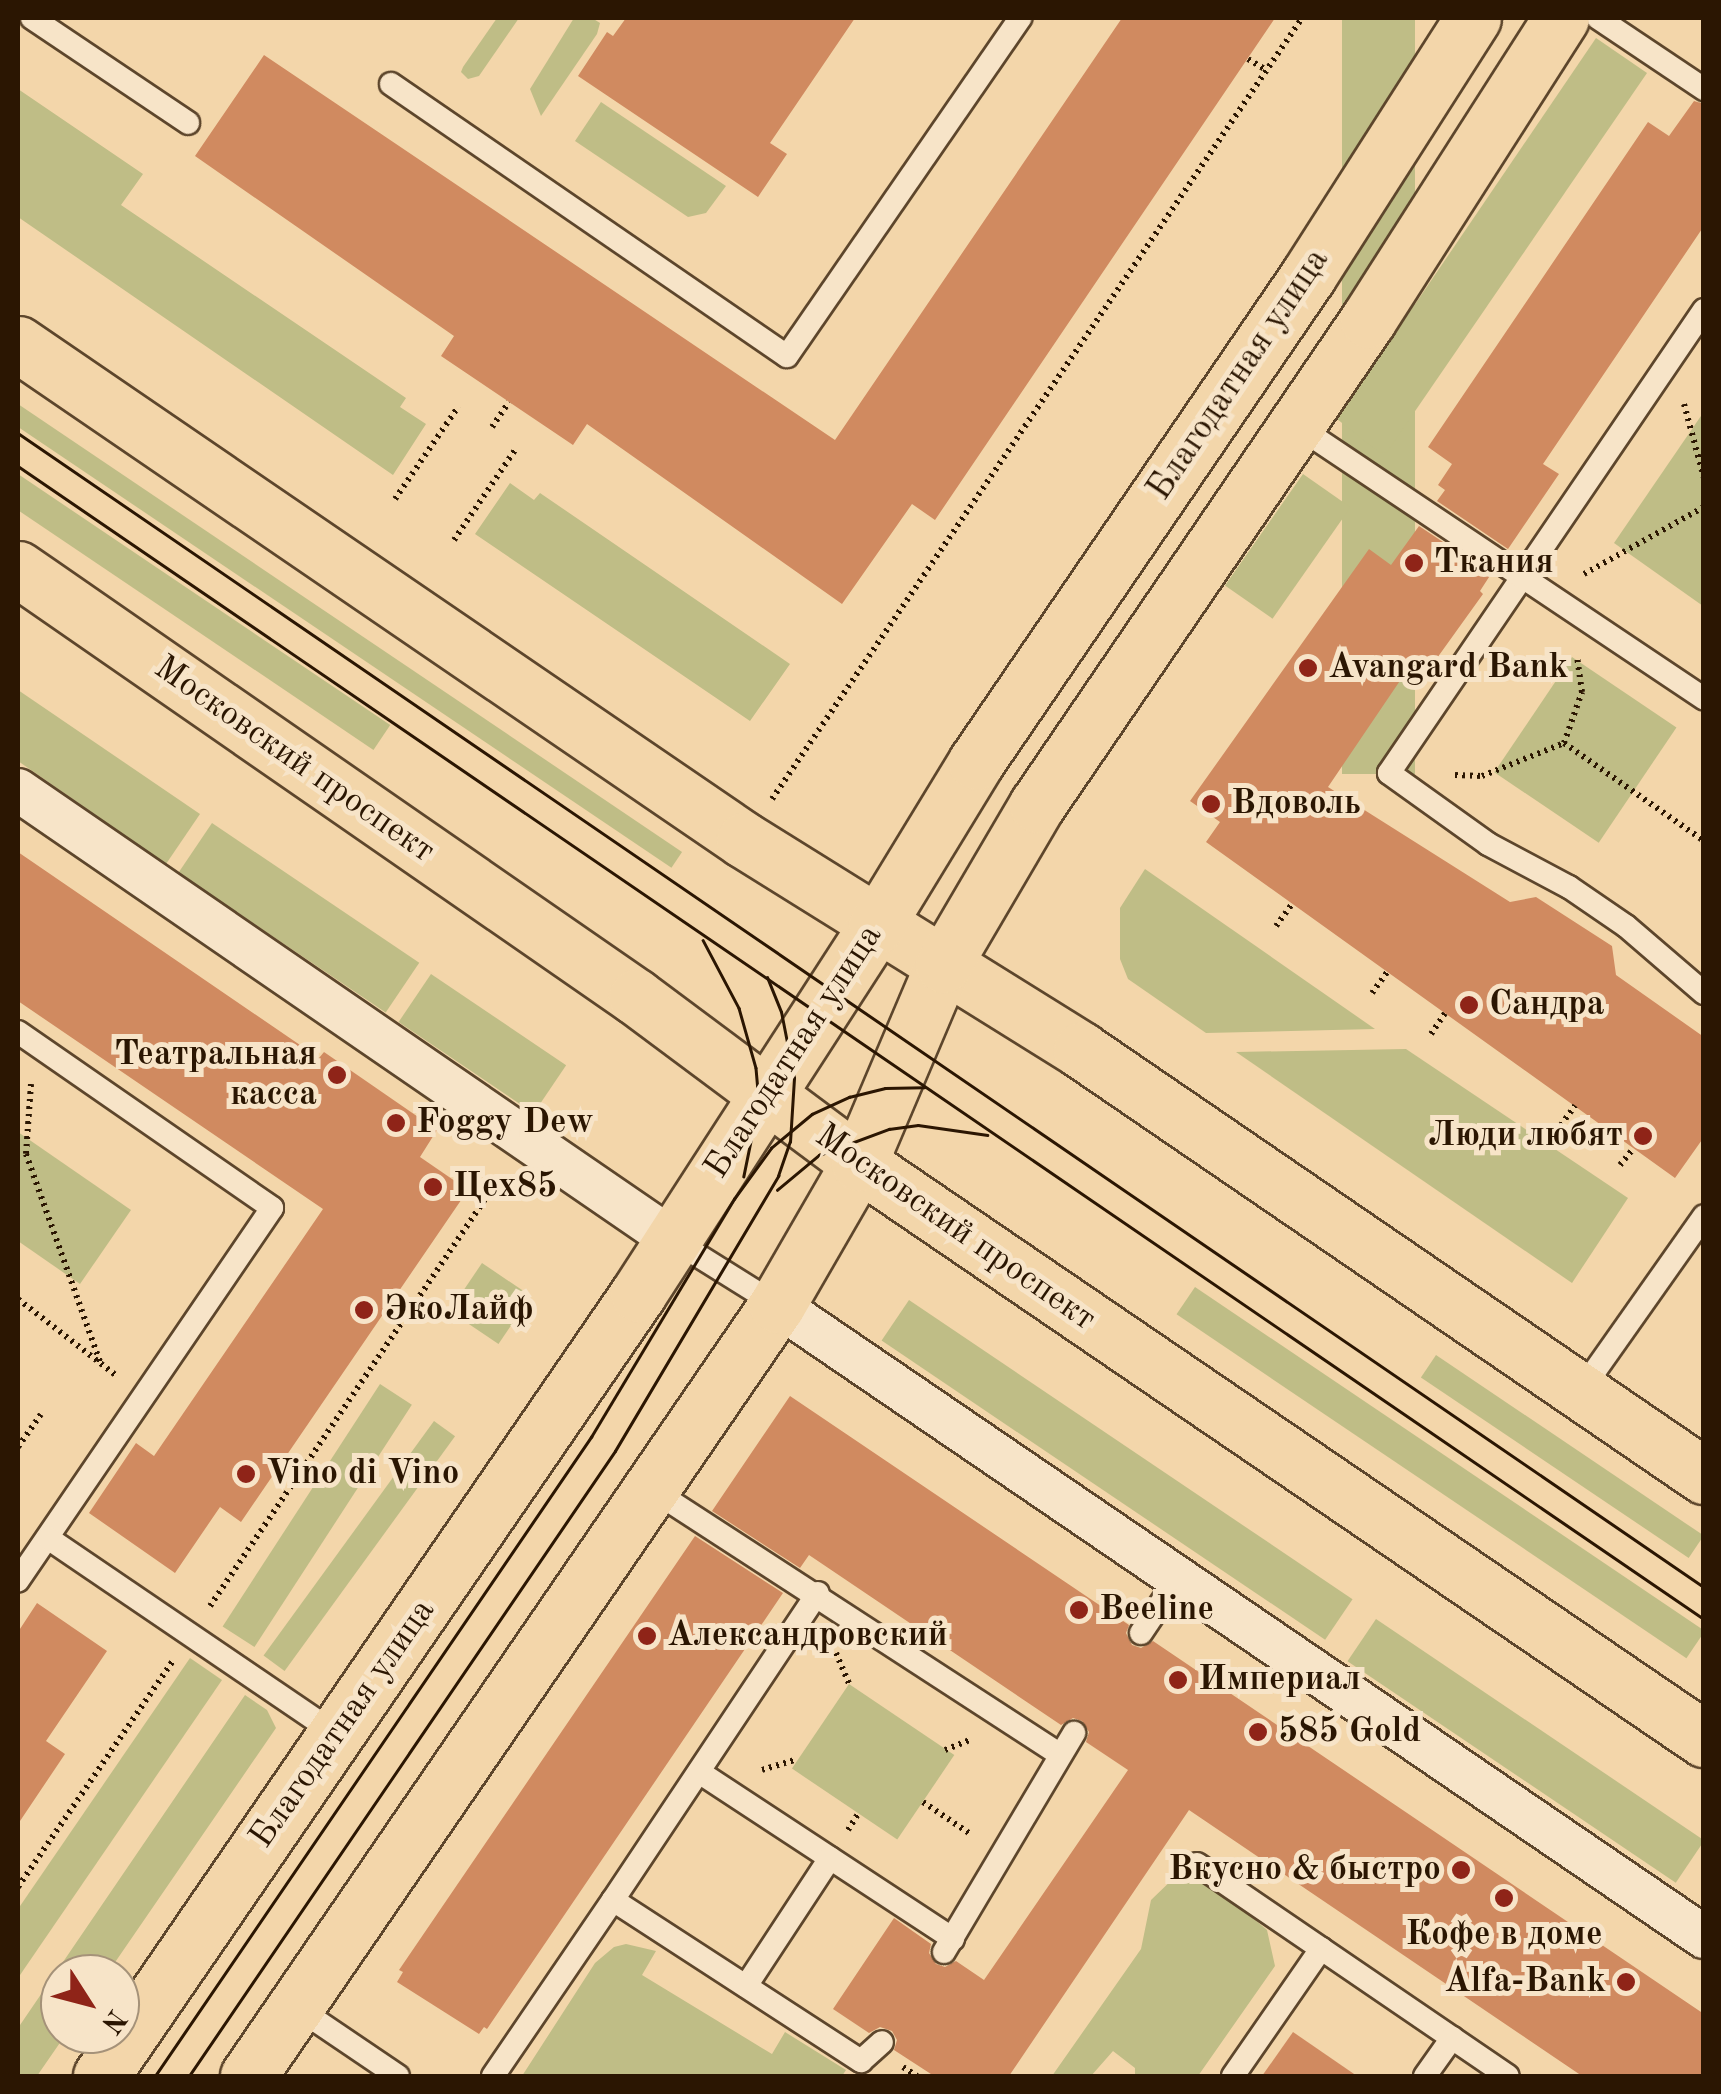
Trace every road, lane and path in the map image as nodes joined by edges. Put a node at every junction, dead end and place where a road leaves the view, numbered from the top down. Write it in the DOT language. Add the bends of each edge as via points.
graph roads {
  1 [pos="32,18"];
  2 [pos="1020,18"];
  3 [pos="1302,18"];
  4 [pos="1561,18"];
  5 [pos="1598,18"];
  6 [pos="1464,21"];
  7 [pos="18,38"];
  8 [pos="1248,59"];
  9 [pos="1266,70"];
  10 [pos="392,84"];
  11 [pos="1704,89"];
  12 [pos="188,123"];
  13 [pos="1704,310"];
  14 [pos="18,344"];
  15 [pos="1672,359"];
  16 [pos="509,402"];
  17 [pos="458,407"];
  18 [pos="1296,426"];
  19 [pos="492,427"];
  20 [pos="518,447"];
  21 [pos="1704,478"];
  22 [pos="395,499"];
  23 [pos="454,540"];
  24 [pos="18,569"];
  25 [pos="1520,579"];
  26 [pos="1582,692"];
  27 [pos="1704,698"];
  28 [pos="1564,743"];
  29 [pos="1482,776"];
  30 [pos="18,790"];
  31 [pos="772,799"];
  32 [pos="1704,841"];
  33 [pos="1292,904"];
  34 [pos="876,926"];
  35 [pos="1276,926"];
  36 [pos="942,965"];
  37 [pos="1387,972"];
  38 [pos="1372,993"];
  39 [pos="1704,993"];
  40 [pos="1445,1013"];
  41 [pos="1430,1034"];
  42 [pos="26,1038"];
  43 [pos="766,1095"];
  44 [pos="1575,1106"];
  45 [pos="1561,1124"];
  46 [pos="1634,1148"];
  47 [pos="860,1164"];
  48 [pos="1620,1165"];
  49 [pos="507,1166"];
  50 [pos="1704,1216"];
  51 [pos="673,1240"];
  52 [pos="18,1299"];
  53 [pos="777,1305"];
  54 [pos="102,1364"];
  55 [pos="1580,1392"];
  56 [pos="142,1395"];
  57 [pos="40,1414"];
  58 [pos="18,1447"];
  59 [pos="1704,1476"];
  60 [pos="651,1489"];
  61 [pos="48,1538"];
  62 [pos="1178,1578"];
  63 [pos="18,1581"];
  64 [pos="818,1593"];
  65 [pos="1141,1633"];
  66 [pos="190,1637"];
  67 [pos="1074,1733"];
  68 [pos="336,1734"];
  69 [pos="1704,1739"];
  70 [pos="1060,1754"];
  71 [pos="699,1772"];
  72 [pos="923,1802"];
  73 [pos="1004,1856"];
  74 [pos="830,1858"];
  75 [pos="1197,1864"];
  76 [pos="18,1887"];
  77 [pos="613,1900"];
  78 [pos="1704,1937"];
  79 [pos="1321,1949"];
  80 [pos="746,1986"];
  81 [pos="296,2007"];
  82 [pos="1452,2038"];
  83 [pos="882,2042"];
  84 [pos="101,2076"];
  85 [pos="248,2076"];
  86 [pos="398,2076"];
  87 [pos="493,2076"];
  88 [pos="1232,2076"];
  89 [pos="1425,2076"];
  90 [pos="1508,2076"];
  1 -- 7 [label="lane"];
  1 -- 12 [label="lane"];
  2 -- 10 [label="lane" via="786,356"];
  3 -- 9 [label="path"];
  4 -- 18 [label="main road"];
  5 -- 11 [label="lane"];
  6 -- 34 [label="main road, Благодатная улица" via="1308,276 976,762"];
  8 -- 9 [label="path"];
  9 -- 31 [label="path"];
  13 -- 15 [label="lane"];
  14 -- 34 [label="main road"];
  15 -- 21 [label="path"];
  15 -- 25 [label="lane"];
  16 -- 19 [label="path"];
  17 -- 22 [label="path"];
  18 -- 25 [label="lane"];
  18 -- 36 [label="main road" via="1038,805"];
  20 -- 23 [label="path"];
  24 -- 43 [label="main road, Московский проспект" via="636,997"];
  25 -- 27 [label="lane"];
  25 -- 39 [label="lane" via="1388,773 1488,844 1626,926"];
  26 -- 28 [label="path"];
  28 -- 29 [label="path"];
  28 -- 32 [label="path"];
  30 -- 51 [label="street"];
  33 -- 35 [label="path"];
  34 -- 36 [label="main road"];
  34 -- 43 [label="main road, Благодатная улица"];
  36 -- 47 [label="main road"];
  36 -- 55 [label="main road" via="1081,1050"];
  37 -- 38 [label="path"];
  40 -- 41 [label="path"];
  42 -- 54 [label="path" via="26,1154"];
  42 -- 56 [label="lane" via="272,1208"];
  43 -- 47 [label="main road, Московский проспект"];
  43 -- 51 [label="main road, Благодатная улица"];
  44 -- 45 [label="path"];
  46 -- 48 [label="path"];
  47 -- 53 [label="main road"];
  47 -- 69 [label="main road, Московский проспект"];
  49 -- 66 [label="path"];
  50 -- 55 [label="lane"];
  51 -- 53 [label="lane"];
  51 -- 68 [label="main road, Благодатная улица"];
  52 -- 54 [label="path"];
  53 -- 60 [label="main road"];
  53 -- 62 [label="street"];
  54 -- 56 [label="path"];
  55 -- 59 [label="main road"];
  56 -- 61 [label="lane"];
  57 -- 58 [label="path"];
  60 -- 64 [label="lane" via="784,1578"];
  60 -- 81 [label="main road"];
  61 -- 63 [label="lane"];
  61 -- 66 [label="lane"];
  62 -- 65 [label="lane"];
  62 -- 78 [label="street"];
  64 -- 70 [label="lane"];
  64 -- 71 [label="lane"];
  66 -- 68 [label="lane"];
  66 -- 76 [label="path"];
  67 -- 70 [label="lane"];
  68 -- 84 [label="main road, Благодатная улица"];
  70 -- 73 [label="lane"];
  71 -- 74 [label="lane"];
  71 -- 77 [label="lane"];
  72 -- 73 [label="path"];
  73 -- 74 [label="lane" via="948,1946"];
  74 -- 80 [label="lane"];
  75 -- 79 [label="lane"];
  77 -- 80 [label="lane"];
  77 -- 87 [label="lane"];
  79 -- 82 [label="lane"];
  79 -- 88 [label="lane"];
  80 -- 83 [label="lane" via="861,2061"];
  81 -- 85 [label="main road"];
  81 -- 86 [label="lane"];
  82 -- 89 [label="lane"];
  82 -- 90 [label="lane"];
}
